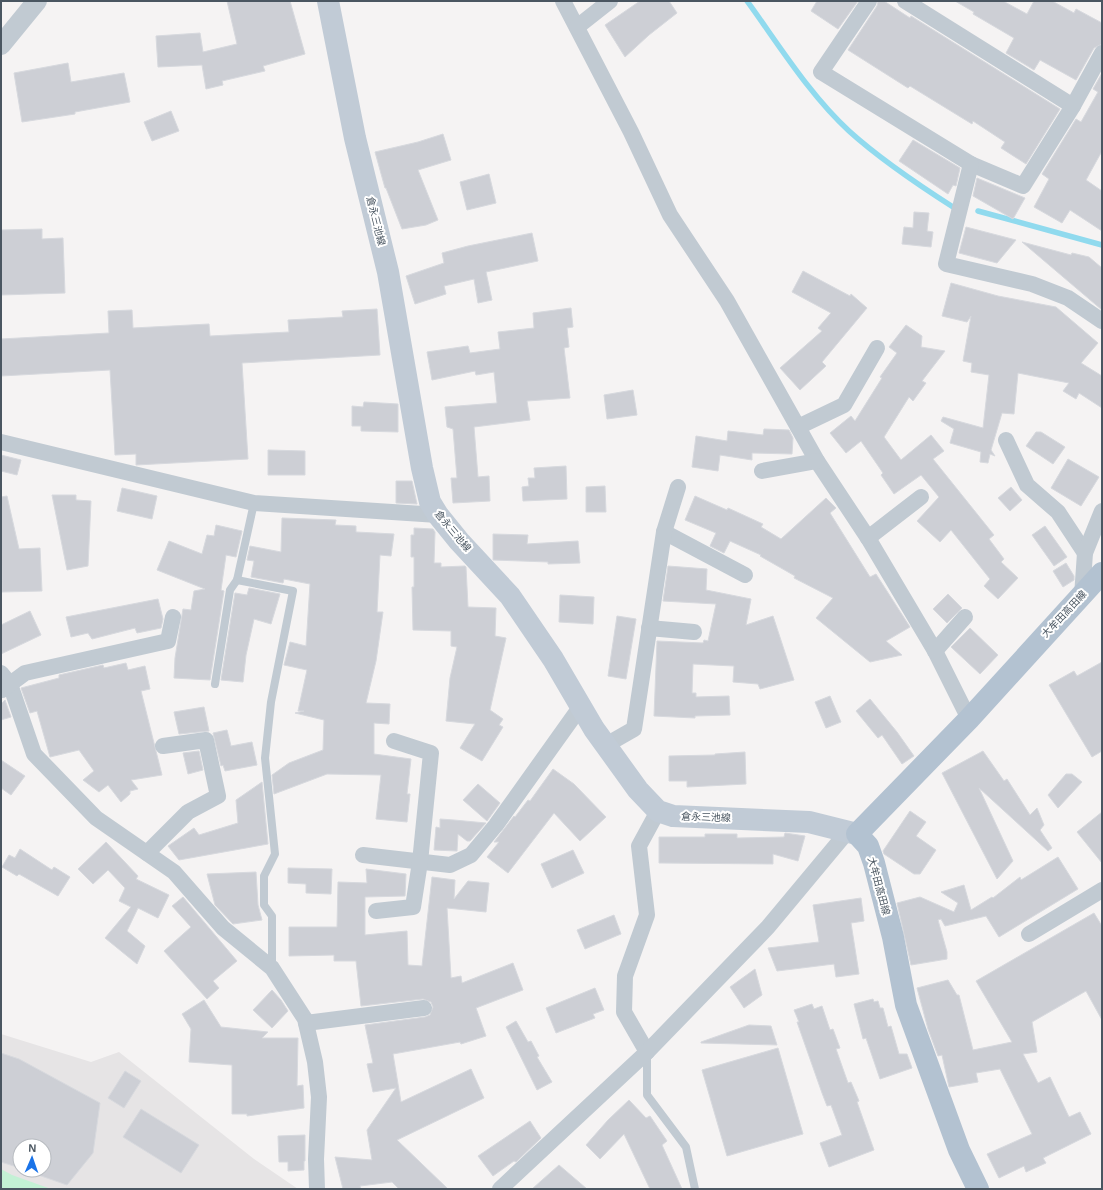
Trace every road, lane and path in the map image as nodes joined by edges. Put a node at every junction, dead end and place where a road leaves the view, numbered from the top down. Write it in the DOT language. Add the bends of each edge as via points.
graph roads {
  1 [pos="37,1"];
  2 [pos="328,1"];
  3 [pos="563,1"];
  4 [pos="610,1"];
  5 [pos="869,1"];
  6 [pos="905,1"];
  7 [pos="577,27"];
  8 [pos="1,45"];
  9 [pos="1102,53"];
  10 [pos="1073,106"];
  11 [pos="971,164"];
  12 [pos="1102,321"];
  13 [pos="877,348"];
  14 [pos="798,427"];
  15 [pos="1006,440"];
  16 [pos="1,442"];
  17 [pos="817,461"];
  18 [pos="762,471"];
  19 [pos="678,487"];
  20 [pos="921,497"];
  21 [pos="254,503"];
  22 [pos="1102,511"];
  23 [pos="438,515"];
  24 [pos="664,532"];
  25 [pos="868,538"];
  26 [pos="1085,553"];
  27 [pos="1102,573"];
  28 [pos="745,575"];
  29 [pos="237,580"];
  30 [pos="1082,596"];
  31 [pos="173,617"];
  32 [pos="965,617"];
  33 [pos="649,628"];
  34 [pos="694,632"];
  35 [pos="935,651"];
  36 [pos="4,683"];
  37 [pos="215,684"];
  38 [pos="580,706"];
  39 [pos="969,718"];
  40 [pos="394,741"];
  41 [pos="606,745"];
  42 [pos="163,746"];
  43 [pos="658,811"];
  44 [pos="853,833"];
  45 [pos="147,853"];
  46 [pos="363,855"];
  47 [pos="420,862"];
  48 [pos="1102,890"];
  49 [pos="376,911"];
  50 [pos="1028,934"];
  51 [pos="272,968"];
  52 [pos="424,1008"];
  53 [pos="306,1023"];
  54 [pos="646,1052"];
  55 [pos="318,1189"];
  56 [pos="500,1189"];
  57 [pos="695,1189"];
  58 [pos="978,1189"];
  1 -- 8 [label="street"];
  2 -- 23 [label="main road, 倉永三池線" via="355,138 388,272 422,468 430,502"];
  3 -- 7 [label="street"];
  4 -- 7 [label="street"];
  5 -- 11 [label="street" via="821,72"];
  6 -- 10 [label="street"];
  7 -- 14 [label="street" via="670,215 727,301"];
  9 -- 10 [label="street"];
  10 -- 11 [label="street" via="1023,186"];
  11 -- 12 [label="street" via="946,264 1032,284 1068,298"];
  13 -- 14 [label="street" via="844,405"];
  14 -- 17 [label="street"];
  15 -- 26 [label="street" via="1027,485 1058,512"];
  16 -- 21 [label="street"];
  17 -- 18 [label="street"];
  17 -- 25 [label="street"];
  19 -- 24 [label="street"];
  20 -- 25 [label="street"];
  21 -- 23 [label="street"];
  21 -- 29 [label="lane"];
  22 -- 26 [label="street"];
  23 -- 38 [label="main road, 倉永三池線" via="510,596 553,659"];
  24 -- 28 [label="street"];
  24 -- 33 [label="street"];
  25 -- 35 [label="street"];
  26 -- 30 [label="street"];
  27 -- 30 [label="main road, 大牟田高田線"];
  29 -- 37 [label="lane" via="230,590"];
  29 -- 51 [label="lane" via="293,591 271,702 265,758 275,854 264,876 264,905 272,916"];
  30 -- 39 [label="main road, 大牟田高田線"];
  31 -- 36 [label="street" via="168,641 25,673"];
  32 -- 35 [label="street"];
  33 -- 34 [label="street"];
  33 -- 41 [label="street" via="634,729"];
  35 -- 39 [label="street"];
  36 -- 45 [label="street" via="34,754 96,818"];
  38 -- 41 [label="main road, 倉永三池線"];
  38 -- 47 [label="street" via="496,826 471,855 450,865"];
  39 -- 44 [label="main road, 大牟田高田線"];
  40 -- 47 [label="street" via="431,753"];
  41 -- 43 [label="main road, 倉永三池線" via="638,790"];
  42 -- 45 [label="street" via="206,740 218,796 188,812"];
  43 -- 44 [label="main road, 倉永三池線" via="673,816 809,822"];
  43 -- 54 [label="street" via="639,846 647,915 625,976 624,1012"];
  44 -- 54 [label="street" via="768,927"];
  44 -- 58 [label="main road, 大牟田高田線" via="868,846 874,863 893,937 906,1005 959,1150"];
  45 -- 51 [label="street" via="174,872 223,928"];
  46 -- 47 [label="street"];
  47 -- 49 [label="street" via="413,907"];
  48 -- 50 [label="street"];
  51 -- 53 [label="street"];
  52 -- 53 [label="street"];
  53 -- 55 [label="street" via="315,1062 319,1097 316,1159"];
  54 -- 56 [label="street"];
  54 -- 57 [label="lane" via="647,1095 686,1147"];
}
